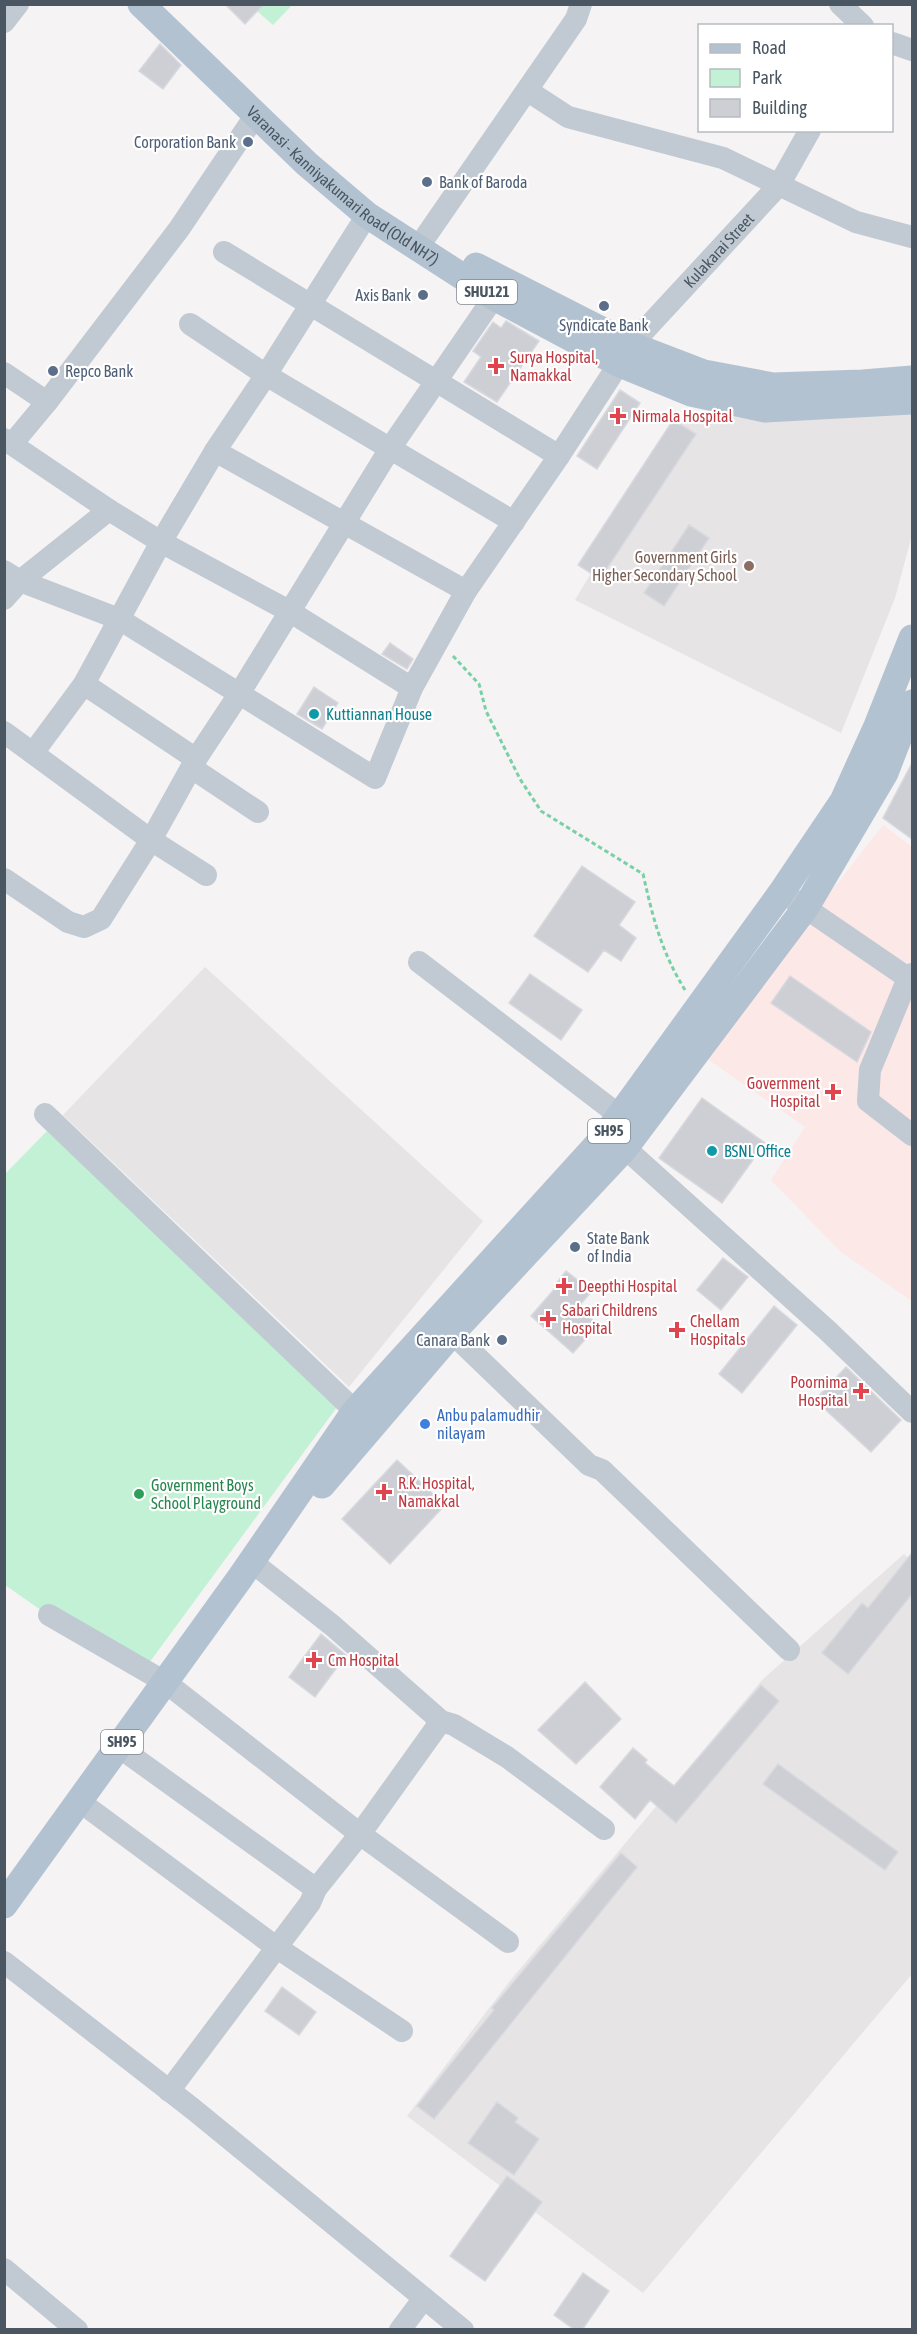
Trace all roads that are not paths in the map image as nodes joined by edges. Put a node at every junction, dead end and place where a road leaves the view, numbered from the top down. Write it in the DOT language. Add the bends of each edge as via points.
graph roads {
  1 [pos="18,4"];
  2 [pos="141,4"];
  3 [pos="168,4"];
  4 [pos="581,4"];
  5 [pos="840,4"];
  6 [pos="4,22"];
  7 [pos="861,24"];
  8 [pos="893,44"];
  9 [pos="912,51"];
  10 [pos="528,91"];
  11 [pos="255,116"];
  12 [pos="809,132"];
  13 [pos="779,184"];
  14 [pos="367,215"];
  15 [pos="426,236"];
  16 [pos="912,237"];
  17 [pos="224,252"];
  18 [pos="494,297"];
  19 [pos="311,304"];
  20 [pos="190,324"];
  21 [pos="625,355"];
  22 [pos="4,374"];
  23 [pos="266,375"];
  24 [pos="912,379"];
  25 [pos="436,381"];
  26 [pos="912,401"];
  27 [pos="47,402"];
  28 [pos="8,442"];
  29 [pos="391,447"];
  30 [pos="215,451"];
  31 [pos="559,456"];
  32 [pos="109,510"];
  33 [pos="514,522"];
  34 [pos="344,523"];
  35 [pos="161,542"];
  36 [pos="12,576"];
  37 [pos="466,591"];
  38 [pos="4,599"];
  39 [pos="289,611"];
  40 [pos="119,619"];
  41 [pos="912,638"];
  42 [pos="84,684"];
  43 [pos="412,688"];
  44 [pos="239,694"];
  45 [pos="912,703"];
  46 [pos="4,732"];
  47 [pos="33,753"];
  48 [pos="194,763"];
  49 [pos="258,812"];
  50 [pos="151,840"];
  51 [pos="206,875"];
  52 [pos="4,879"];
  53 [pos="781,893"];
  54 [pos="806,907"];
  55 [pos="419,962"];
  56 [pos="910,976"];
  57 [pos="45,1114"];
  58 [pos="617,1133"];
  59 [pos="912,1134"];
  60 [pos="452,1333"];
  61 [pos="355,1411"];
  62 [pos="912,1412"];
  63 [pos="246,1571"];
  64 [pos="49,1615"];
  65 [pos="789,1650"];
  66 [pos="165,1682"];
  67 [pos="441,1721"];
  68 [pos="119,1747"];
  69 [pos="79,1801"];
  70 [pos="604,1829"];
  71 [pos="360,1834"];
  72 [pos="316,1889"];
  73 [pos="4,1905"];
  74 [pos="508,1942"];
  75 [pos="276,1947"];
  76 [pos="4,1962"];
  77 [pos="402,2031"];
  78 [pos="168,2091"];
  79 [pos="4,2270"];
  80 [pos="424,2298"];
  81 [pos="77,2330"];
  82 [pos="400,2330"];
  83 [pos="463,2330"];
  1 -- 6 [label="street"];
  2 -- 11 [label="main road, Varanasi - Kanniyakumari Road (Old NH7) / SHU121"];
  3 -- 15 [label="main road, Varanasi - Kanniyakumari Road (Old NH7)" via="318,152 367,196"];
  4 -- 10 [label="street" via="576,18"];
  5 -- 7 [label="street"];
  8 -- 9 [label="street"];
  10 -- 13 [label="street" via="568,117 723,158"];
  10 -- 15 [label="street"];
  11 -- 14 [label="main road, Varanasi - Kanniyakumari Road (Old NH7) / SHU121"];
  11 -- 27 [label="street" via="179,229"];
  12 -- 13 [label="street, Kulakarai Street"];
  13 -- 16 [label="street" via="856,222"];
  13 -- 21 [label="street, Kulakarai Street"];
  14 -- 18 [label="main road, Varanasi - Kanniyakumari Road (Old NH7) / SHU121"];
  14 -- 19 [label="street"];
  15 -- 21 [label="main road, Varanasi - Kanniyakumari Road (Old NH7)"];
  17 -- 19 [label="street"];
  18 -- 21 [label="main road, Varanasi - Kanniyakumari Road (Old NH7) / SHU121"];
  18 -- 25 [label="street"];
  19 -- 23 [label="street"];
  19 -- 25 [label="street"];
  20 -- 23 [label="street"];
  21 -- 24 [label="main road, Varanasi - Kanniyakumari Road (Old NH7)" via="773,386"];
  21 -- 26 [label="main road, Varanasi - Kanniyakumari Road (Old NH7) / SHU121" via="691,393 765,409"];
  21 -- 31 [label="street, Kulakarai Street"];
  22 -- 27 [label="street"];
  23 -- 29 [label="street"];
  23 -- 30 [label="street"];
  25 -- 29 [label="street"];
  25 -- 31 [label="street"];
  27 -- 28 [label="street"];
  28 -- 32 [label="street"];
  29 -- 33 [label="street"];
  29 -- 34 [label="street"];
  30 -- 34 [label="street"];
  30 -- 35 [label="street"];
  31 -- 33 [label="street, Kulakarai Street"];
  32 -- 35 [label="street"];
  32 -- 36 [label="street"];
  33 -- 37 [label="street, Kulakarai Street"];
  34 -- 37 [label="street"];
  34 -- 39 [label="street"];
  35 -- 39 [label="street"];
  35 -- 40 [label="street"];
  36 -- 38 [label="street"];
  36 -- 40 [label="street"];
  37 -- 43 [label="street, Kulakarai Street"];
  39 -- 43 [label="street"];
  39 -- 44 [label="street"];
  40 -- 42 [label="street"];
  40 -- 44 [label="street"];
  41 -- 53 [label="main road, SH95" via="843,801"];
  42 -- 47 [label="street"];
  42 -- 48 [label="street"];
  43 -- 44 [label="street, Kulakarai Street" via="375,778"];
  44 -- 48 [label="street"];
  45 -- 54 [label="main road, SH95" via="885,773"];
  46 -- 47 [label="street"];
  47 -- 50 [label="street"];
  48 -- 49 [label="street"];
  48 -- 50 [label="street"];
  50 -- 51 [label="street"];
  50 -- 52 [label="street" via="101,919 84,927 68,922"];
  53 -- 54 [label="street"];
  53 -- 58 [label="main road, SH95" via="697,1010"];
  54 -- 56 [label="street"];
  54 -- 58 [label="main road, SH95"];
  55 -- 58 [label="street"];
  56 -- 59 [label="street" via="870,1070 868,1101"];
  57 -- 61 [label="street"];
  58 -- 60 [label="main road, SH95"];
  58 -- 61 [label="main road, SH95"];
  58 -- 62 [label="street"];
  60 -- 63 [label="main road, SH95"];
  60 -- 65 [label="street"];
  61 -- 63 [label="main road, SH95"];
  63 -- 66 [label="main road, SH95"];
  63 -- 67 [label="street" via="333,1626"];
  64 -- 66 [label="street"];
  66 -- 68 [label="main road, SH95"];
  66 -- 71 [label="street"];
  67 -- 70 [label="street" via="507,1757"];
  67 -- 71 [label="street"];
  68 -- 69 [label="main road, SH95"];
  68 -- 72 [label="street"];
  69 -- 73 [label="main road, SH95"];
  69 -- 75 [label="street"];
  71 -- 72 [label="street"];
  71 -- 74 [label="street"];
  72 -- 75 [label="street" via="310,1903"];
  75 -- 77 [label="street"];
  75 -- 78 [label="street"];
  76 -- 78 [label="street"];
  78 -- 80 [label="street"];
  79 -- 81 [label="street"];
  80 -- 82 [label="street"];
  80 -- 83 [label="street"];
}
